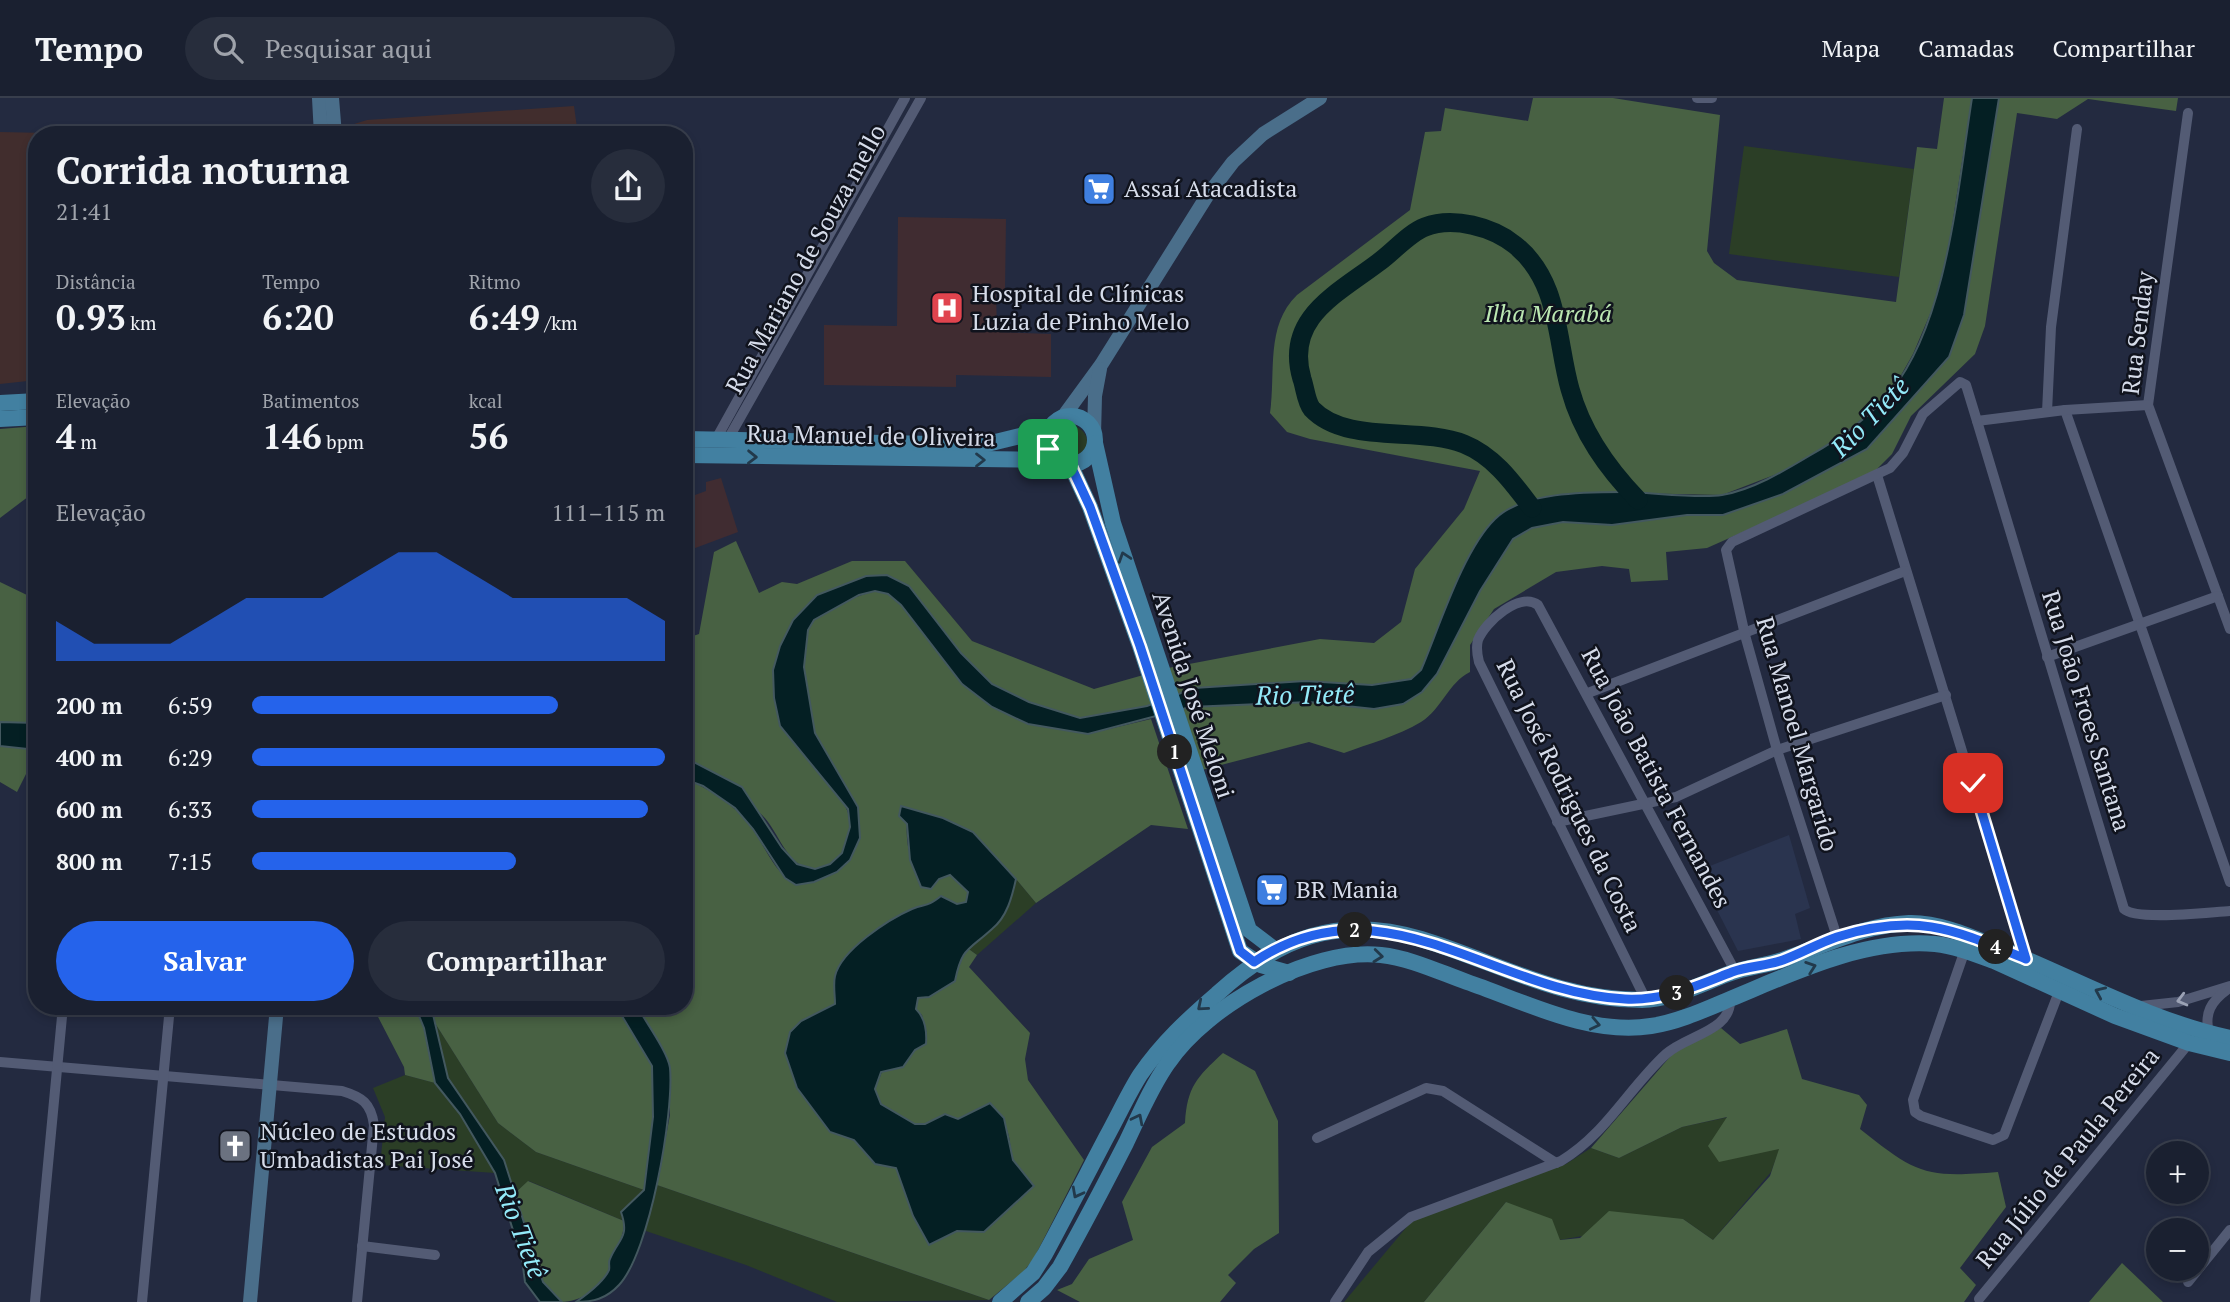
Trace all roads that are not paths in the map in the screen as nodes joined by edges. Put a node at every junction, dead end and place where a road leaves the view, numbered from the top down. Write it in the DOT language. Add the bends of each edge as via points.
graph roads {
  1 [pos="319,98"];
  2 [pos="332,98"];
  3 [pos="905,98"];
  4 [pos="921,98"];
  5 [pos="1320,98"];
  6 [pos="1698,98"];
  7 [pos="1712,98"];
  8 [pos="2188,113"];
  9 [pos="321,126"];
  10 [pos="334,126"];
  11 [pos="2077,129"];
  12 [pos="1101,365"];
  13 [pos="28,401"];
  14 [pos="0,403"];
  15 [pos="2148,405"];
  16 [pos="2065,410"];
  17 [pos="2047,412"];
  18 [pos="28,417"];
  19 [pos="1063,417"];
  20 [pos="0,419"];
  21 [pos="1977,421"];
  22 [pos="1049,429"];
  23 [pos="693,439"];
  24 [pos="1094,439"];
  25 [pos="721,441"];
  26 [pos="693,455"];
  27 [pos="1063,462"];
  28 [pos="1877,475"];
  29 [pos="1905,571"];
  30 [pos="2218,596"];
  31 [pos="1538,605"];
  32 [pos="2141,624"];
  33 [pos="2230,629"];
  34 [pos="1745,635"];
  35 [pos="1146,646"];
  36 [pos="2047,657"];
  37 [pos="1588,693"];
  38 [pos="1946,695"];
  39 [pos="1177,738"];
  40 [pos="1777,751"];
  41 [pos="1648,804"];
  42 [pos="1557,822"];
  43 [pos="2230,881"];
  44 [pos="2230,911"];
  45 [pos="1837,937"];
  46 [pos="1274,948"];
  47 [pos="1965,950"];
  48 [pos="2026,959"];
  49 [pos="1254,962"];
  50 [pos="1735,971"];
  51 [pos="1289,973"];
  52 [pos="2230,987"];
  53 [pos="2060,989"];
  54 [pos="1730,999"];
  55 [pos="1646,1000"];
  56 [pos="2132,1007"];
  57 [pos="62,1015"];
  58 [pos="169,1015"];
  59 [pos="276,1015"];
  60 [pos="2209,1034"];
  61 [pos="2230,1038"];
  62 [pos="2189,1043"];
  63 [pos="2230,1053"];
  64 [pos="0,1062"];
  65 [pos="57,1066"];
  66 [pos="163,1074"];
  67 [pos="271,1084"];
  68 [pos="1317,1139"];
  69 [pos="1556,1163"];
  70 [pos="2230,1230"];
  71 [pos="362,1246"];
  72 [pos="435,1255"];
  73 [pos="2188,1282"];
  74 [pos="1979,1299"];
  75 [pos="35,1302"];
  76 [pos="142,1302"];
  77 [pos="250,1302"];
  78 [pos="357,1302"];
  79 [pos="1000,1302"];
  80 [pos="1028,1302"];
  81 [pos="1335,1302"];
  1 -- 9 [label="street"];
  2 -- 10 [label="street"];
  3 -- 25 [label="street, Rua Mariano de Souza mello"];
  4 -- 25 [label="street, Rua Mariano de Souza mello"];
  5 -- 12 [label="street, Avenida José Meloni" via="1263,134 1233,162 1206,196"];
  6 -- 7 [label="street"];
  8 -- 15 [label="street, Rua Senday"];
  11 -- 17 [label="street" via="2051,327"];
  12 -- 19 [label="street, Avenida José Meloni"];
  12 -- 24 [label="street, Avenida José Meloni"];
  13 -- 14 [label="main road"];
  15 -- 16 [label="street"];
  15 -- 30 [label="street, Rua Senday"];
  16 -- 17 [label="street"];
  16 -- 32 [label="street"];
  17 -- 21 [label="street"];
  18 -- 20 [label="main road"];
  19 -- 22 [label="main road"];
  19 -- 24 [label="main road" via="1079,417 1091,427"];
  21 -- 28 [label="street, Rua João Froes Santana" via="1966,385 1954,384 1923,414 1897,462"];
  21 -- 36 [label="street, Rua João Froes Santana"];
  22 -- 25 [label="main road, Rua Manuel de Oliveira" via="983,445"];
  22 -- 27 [label="main road" via="1046,442"];
  23 -- 25 [label="main road, Rua Manuel de Oliveira"];
  24 -- 27 [label="main road" via="1089,456"];
  35 -- 24 [label="main road, Avenida José Meloni, one-way"];
  26 -- 27 [label="main road, Rua Manuel de Oliveira, one-way"];
  27 -- 35 [label="main road, Avenida José Meloni" via="1090,507"];
  28 -- 29 [label="street"];
  28 -- 34 [label="street, Rua Manoel Margarido" via="1732,542 1726,554"];
  29 -- 34 [label="street"];
  29 -- 38 [label="street"];
  30 -- 32 [label="street"];
  30 -- 33 [label="street, Rua Senday"];
  31 -- 37 [label="street, Rua João Batista Fernandes"];
  31 -- 42 [label="street, Rua José Rodrigues da Costa" via="1521,601 1492,621 1479,636 1477,653"];
  32 -- 36 [label="street"];
  32 -- 43 [label="street"];
  34 -- 37 [label="street"];
  34 -- 40 [label="street, Rua Manoel Margarido"];
  35 -- 39 [label="main road, Avenida José Meloni"];
  36 -- 44 [label="street, Rua João Froes Santana" via="2126,912"];
  37 -- 41 [label="street, Rua João Batista Fernandes"];
  38 -- 40 [label="street"];
  38 -- 48 [label="street"];
  39 -- 46 [label="main road, Avenida José Meloni" via="1249,930"];
  39 -- 49 [label="main road, Avenida José Meloni" via="1240,951"];
  40 -- 41 [label="street" via="1676,797"];
  40 -- 45 [label="street, Rua Manoel Margarido"];
  41 -- 42 [label="street"];
  41 -- 50 [label="street, Rua João Batista Fernandes"];
  42 -- 55 [label="street, Rua José Rodrigues da Costa"];
  45 -- 48 [label="main road" via="1886,926 1930,925"];
  45 -- 50 [label="main road" via="1782,960"];
  46 -- 49 [label="main road"];
  46 -- 55 [label="main road" via="1365,928 1421,939 1554,989"];
  47 -- 53 [label="main road"];
  47 -- 53 [label="street" via="1913,1100 1915,1112 1921,1116 1993,1140 2004,1135"];
  54 -- 47 [label="main road, one-way" via="1854,953 1905,944"];
  56 -- 48 [label="main road, one-way"];
  49 -- 51 [label="main road"];
  49 -- 79 [label="main road, one-way" via="1186,1020 1154,1056 1045,1254 1032,1273"];
  50 -- 55 [label="main road" via="1671,996"];
  51 -- 54 [label="main road, one-way" via="1339,957 1381,955 1587,1023 1619,1028 1664,1023"];
  80 -- 51 [label="main road, one-way" via="1059,1267 1168,1062 1196,1031 1252,991"];
  52 -- 56 [label="street, one-way" via="2178,1002"];
  52 -- 60 [label="street" via="2210,1007 2206,1016"];
  53 -- 62 [label="main road" via="2115,1016"];
  54 -- 69 [label="street" via="1731,1010 1724,1021 1666,1054 1595,1137"];
  56 -- 60 [label="main road"];
  57 -- 65 [label="street"];
  58 -- 66 [label="street"];
  59 -- 67 [label="street"];
  60 -- 61 [label="main road"];
  62 -- 63 [label="main road"];
  62 -- 74 [label="street, Rua Júlio de Paula Pereira"];
  64 -- 65 [label="street"];
  65 -- 66 [label="street"];
  65 -- 75 [label="street"];
  66 -- 67 [label="street"];
  66 -- 76 [label="street"];
  67 -- 71 [label="street" via="342,1091 366,1101 372,1111"];
  67 -- 77 [label="street"];
  68 -- 69 [label="street" via="1426,1087 1443,1091"];
  69 -- 81 [label="street" via="1411,1217 1368,1252"];
  70 -- 73 [label="street"];
  71 -- 72 [label="street"];
  71 -- 78 [label="street"];
}
